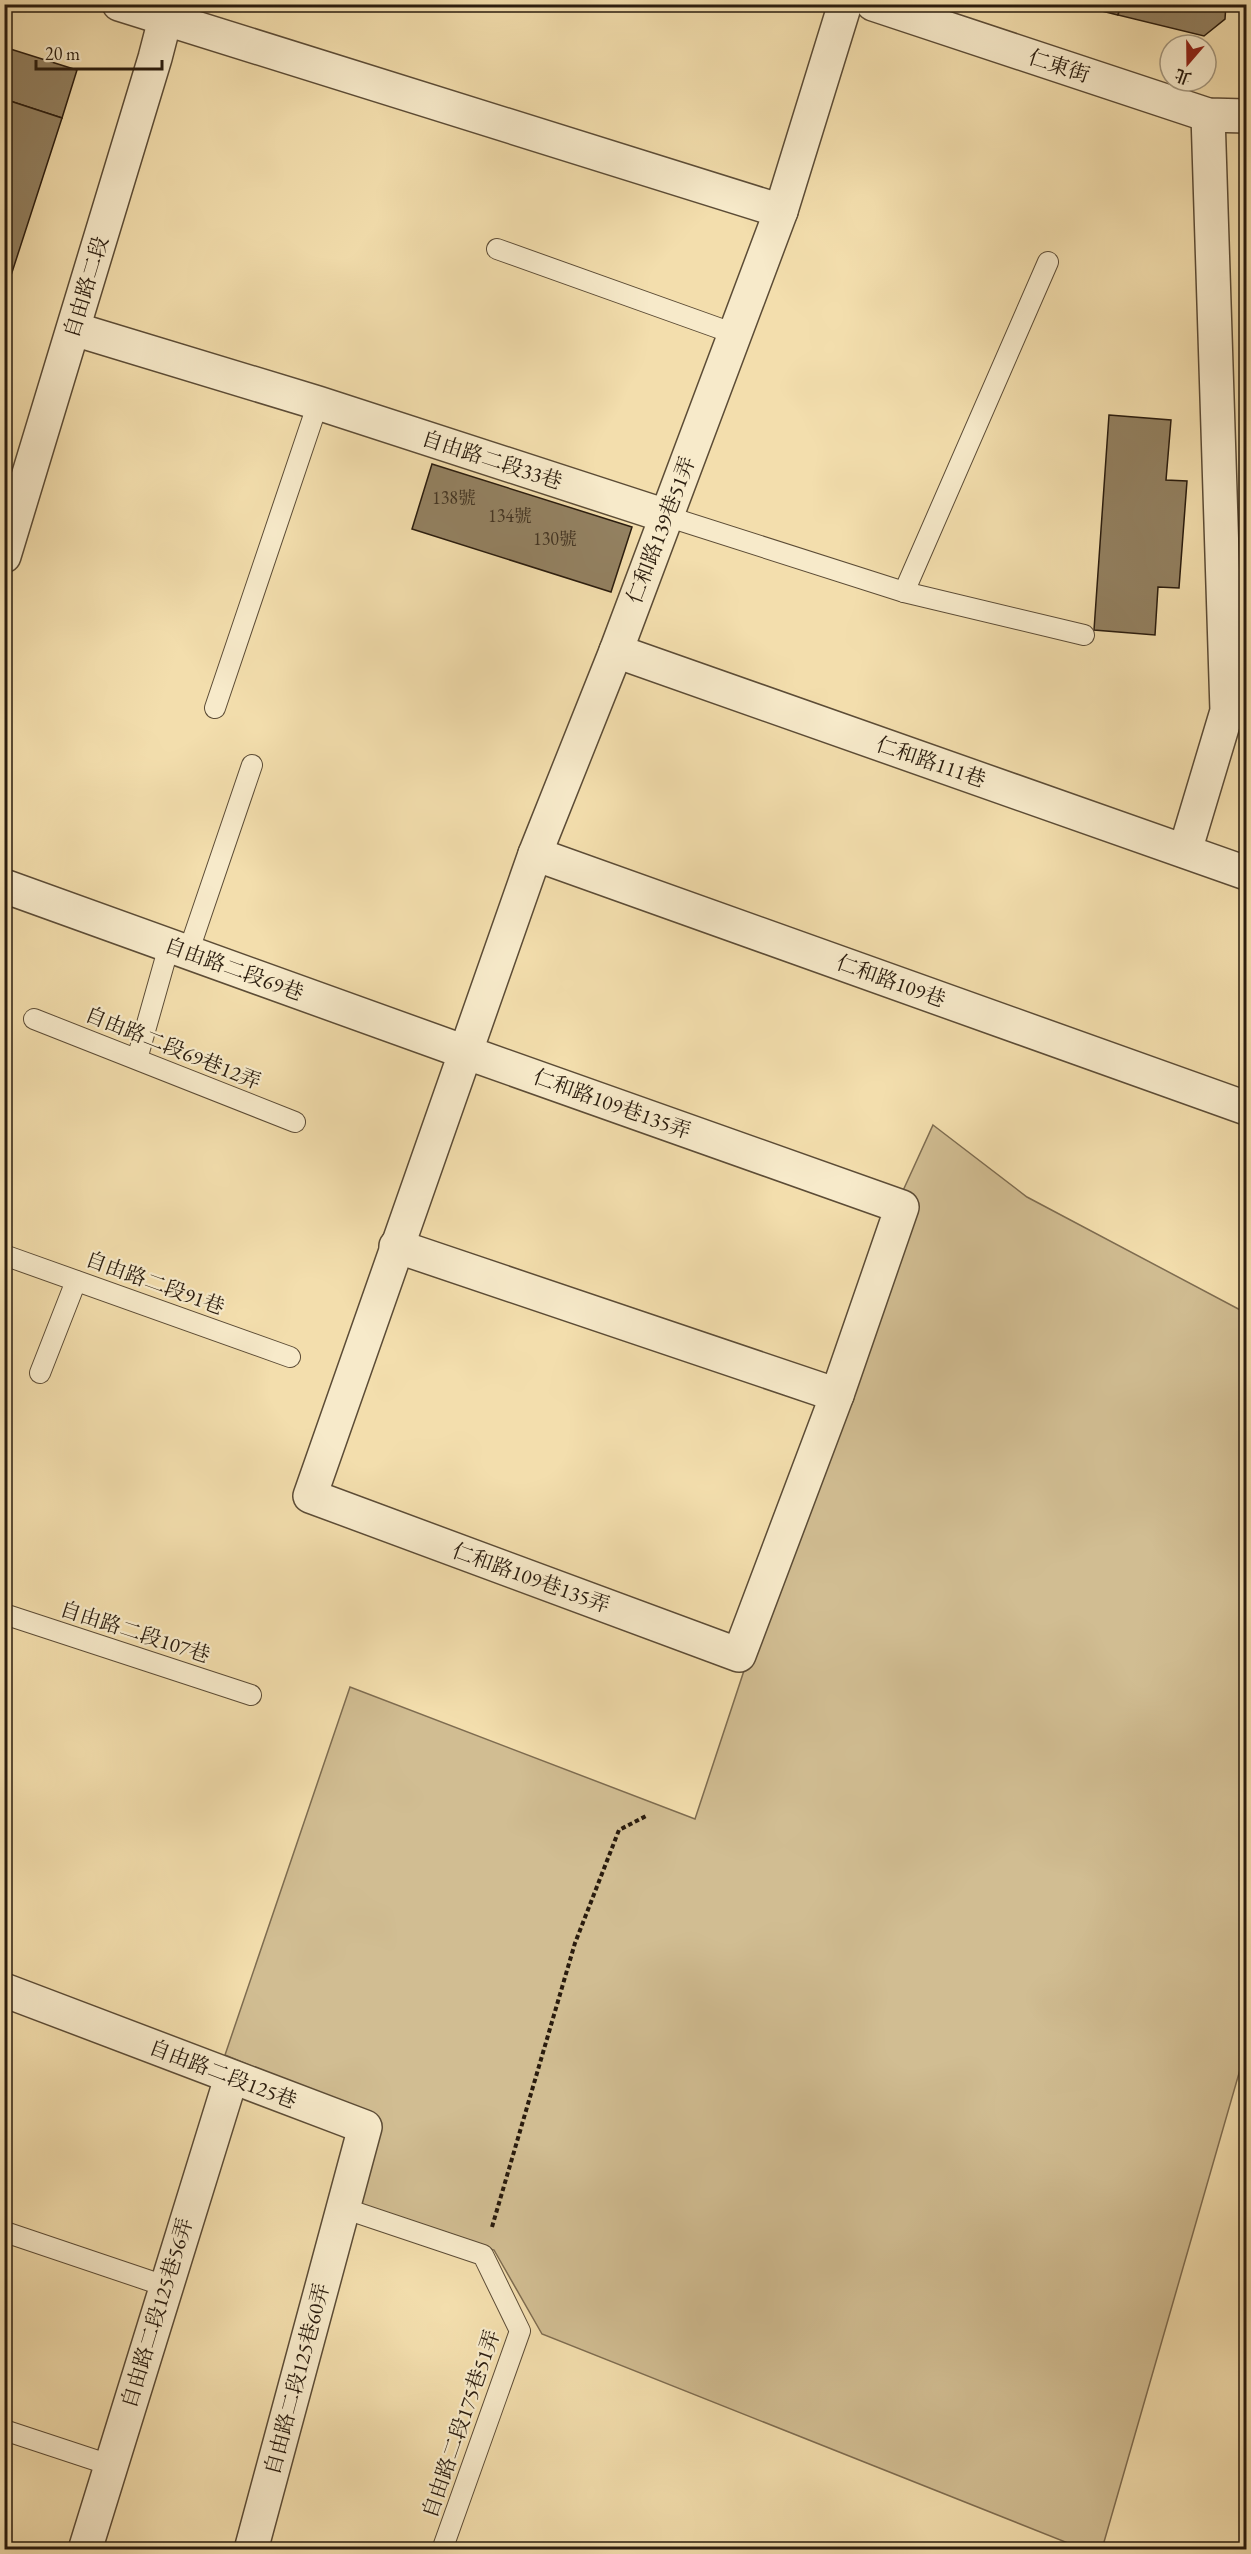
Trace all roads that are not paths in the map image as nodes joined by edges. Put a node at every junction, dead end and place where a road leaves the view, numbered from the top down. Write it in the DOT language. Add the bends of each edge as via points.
graph roads {
  1 [pos="119,4"];
  2 [pos="846,4"];
  3 [pos="873,4"];
  4 [pos="167,11"];
  5 [pos="1208,115"];
  6 [pos="1246,116"];
  7 [pos="782,211"];
  8 [pos="497,249"];
  9 [pos="1048,262"];
  10 [pos="74,329"];
  11 [pos="735,334"];
  12 [pos="318,404"];
  13 [pos="666,516"];
  14 [pos="4,556"];
  15 [pos="904,592"];
  16 [pos="1084,635"];
  17 [pos="616,651"];
  18 [pos="215,708"];
  19 [pos="252,765"];
  20 [pos="1185,851"];
  21 [pos="535,854"];
  22 [pos="1246,873"];
  23 [pos="4,886"];
  24 [pos="179,950"];
  25 [pos="34,1019"];
  26 [pos="464,1051"];
  27 [pos="137,1059"];
  28 [pos="1246,1108"];
  29 [pos="295,1122"];
  30 [pos="396,1246"];
  31 [pos="4,1255"];
  32 [pos="76,1281"];
  33 [pos="290,1357"];
  34 [pos="40,1373"];
  35 [pos="837,1395"];
  36 [pos="4,1614"];
  37 [pos="251,1695"];
  38 [pos="4,1990"];
  39 [pos="231,2078"];
  40 [pos="343,2208"];
  41 [pos="5,2232"];
  42 [pos="165,2286"];
  43 [pos="4,2430"];
  44 [pos="110,2465"];
  45 [pos="85,2550"];
  46 [pos="251,2550"];
  47 [pos="442,2550"];
  1 -- 4 [label="street"];
  2 -- 7 [label="street, 仁和路139巷51弄"];
  3 -- 5 [label="street, 仁東街"];
  4 -- 7 [label="street"];
  4 -- 10 [label="street, 自由路二段"];
  5 -- 6 [label="street, 仁東街"];
  5 -- 20 [label="street" via="1227,711"];
  7 -- 11 [label="street, 仁和路139巷51弄"];
  8 -- 11 [label="lane"];
  9 -- 15 [label="lane"];
  10 -- 12 [label="street, 自由路二段33巷"];
  10 -- 14 [label="street, 自由路二段"];
  11 -- 13 [label="street, 仁和路139巷51弄"];
  12 -- 13 [label="street, 自由路二段33巷"];
  12 -- 18 [label="lane"];
  13 -- 15 [label="lane"];
  13 -- 17 [label="street, 仁和路139巷51弄"];
  15 -- 16 [label="lane"];
  17 -- 20 [label="street, 仁和路111巷"];
  17 -- 21 [label="street, 仁和路139巷51弄"];
  19 -- 24 [label="lane"];
  20 -- 22 [label="street, 仁和路111巷"];
  21 -- 26 [label="street, 仁和路139巷51弄"];
  21 -- 28 [label="street, 仁和路109巷"];
  23 -- 24 [label="street, 自由路二段69巷"];
  24 -- 26 [label="street, 自由路二段69巷"];
  24 -- 27 [label="lane"];
  25 -- 27 [label="lane, 自由路二段69巷12弄"];
  26 -- 30 [label="street, 仁和路109巷135弄"];
  26 -- 35 [label="street, 仁和路109巷135弄" via="902,1207"];
  27 -- 29 [label="lane, 自由路二段69巷12弄"];
  30 -- 35 [label="street"];
  30 -- 35 [label="street, 仁和路109巷135弄" via="310,1496 739,1655"];
  31 -- 32 [label="lane, 自由路二段91巷"];
  32 -- 33 [label="lane, 自由路二段91巷"];
  32 -- 34 [label="lane"];
  36 -- 37 [label="lane, 自由路二段107巷"];
  38 -- 39 [label="street, 自由路二段125巷"];
  39 -- 40 [label="street, 自由路二段125巷" via="364,2127"];
  39 -- 42 [label="street, 自由路二段125巷56弄"];
  40 -- 46 [label="street, 自由路二段125巷60弄"];
  40 -- 47 [label="lane, 自由路二段175巷51弄" via="483,2254 520,2331"];
  41 -- 42 [label="lane"];
  42 -- 44 [label="street, 自由路二段125巷56弄"];
  43 -- 44 [label="lane"];
  44 -- 45 [label="street, 自由路二段125巷56弄"];
}
